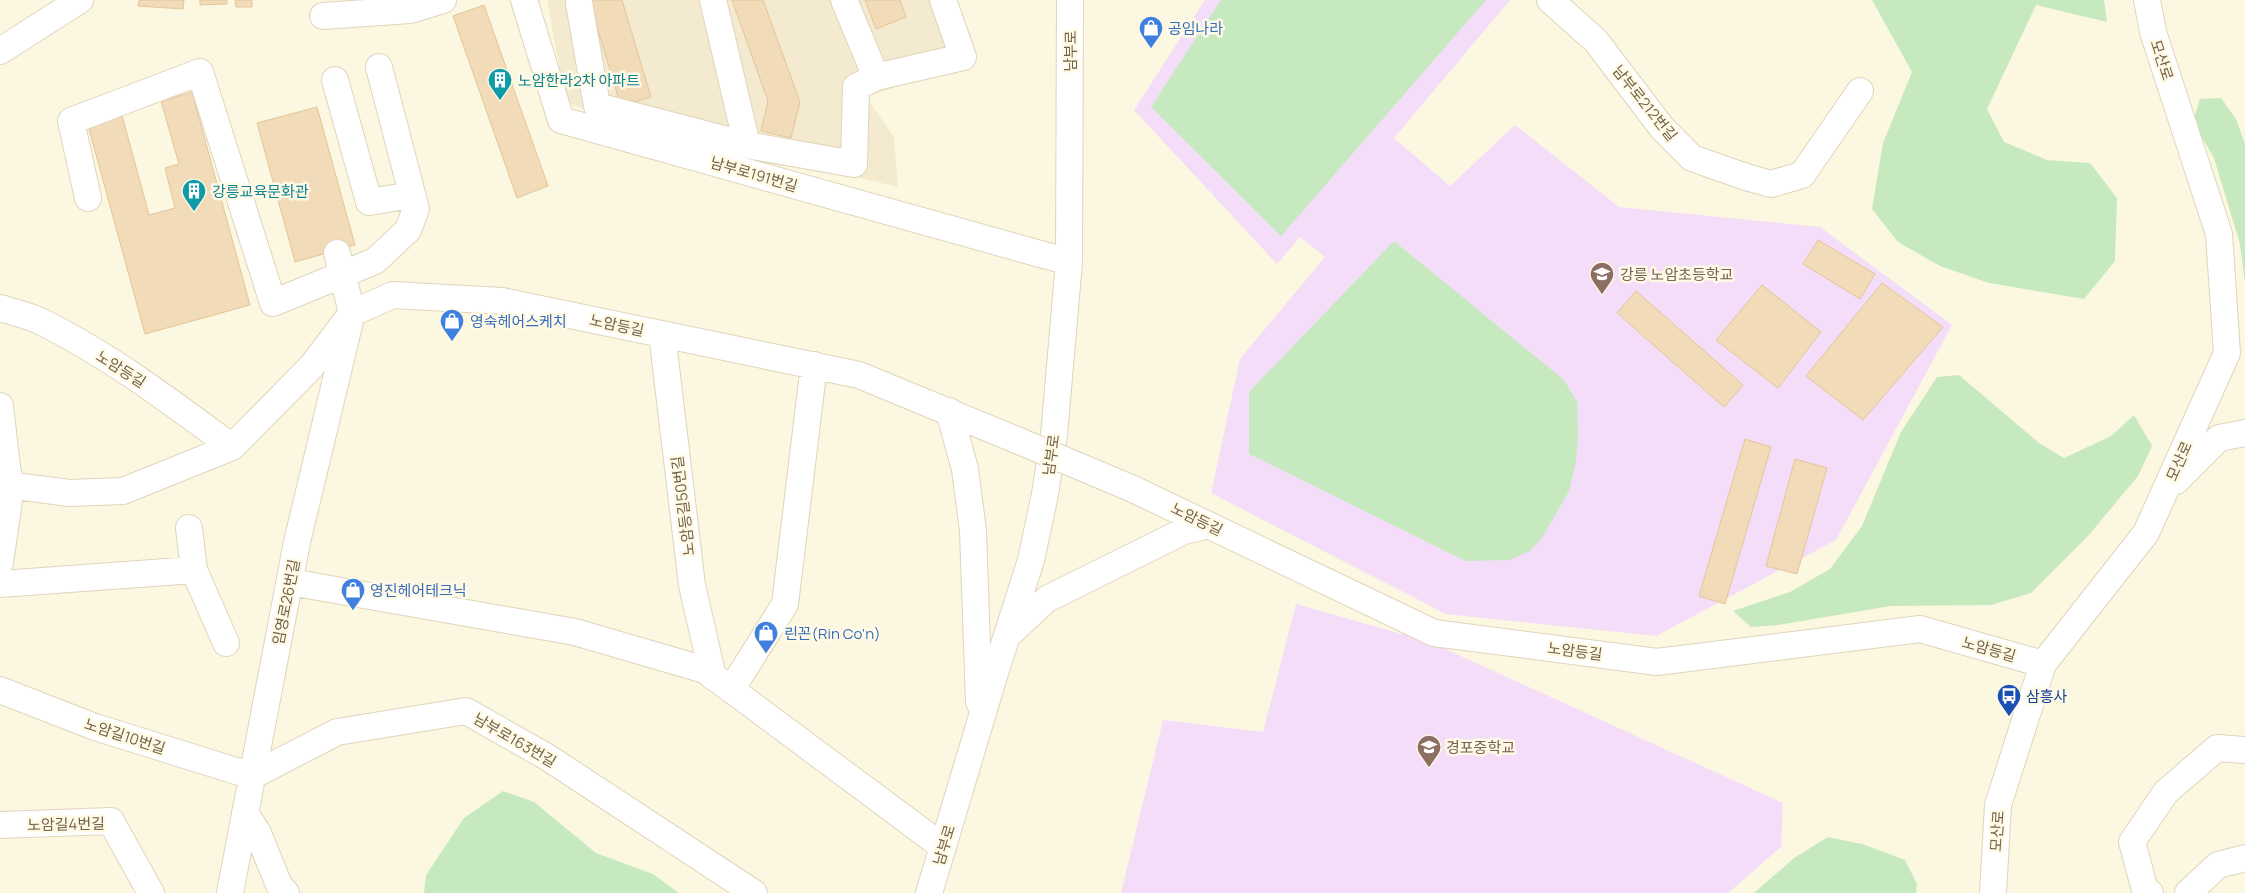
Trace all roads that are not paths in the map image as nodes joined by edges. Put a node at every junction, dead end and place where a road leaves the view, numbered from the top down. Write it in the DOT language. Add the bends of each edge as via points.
graph roads {
  1 [pos="80,0"];
  2 [pos="443,0"];
  3 [pos="524,0"];
  4 [pos="713,0"];
  5 [pos="844,0"];
  6 [pos="943,0"];
  7 [pos="1070,0"];
  8 [pos="1550,0"];
  9 [pos="2147,0"];
  10 [pos="579,3"];
  11 [pos="408,5"];
  12 [pos="323,16"];
  13 [pos="0,51"];
  14 [pos="379,67"];
  15 [pos="876,77"];
  16 [pos="335,80"];
  17 [pos="1860,90"];
  18 [pos="747,145"];
  19 [pos="412,195"];
  20 [pos="88,198"];
  21 [pos="1069,262"];
  22 [pos="339,264"];
  23 [pos="0,308"];
  24 [pos="352,314"];
  25 [pos="662,334"];
  26 [pos="814,365"];
  27 [pos="0,406"];
  28 [pos="949,411"];
  29 [pos="2245,433"];
  30 [pos="232,447"];
  31 [pos="6,485"];
  32 [pos="2164,494"];
  33 [pos="1209,525"];
  34 [pos="188,528"];
  35 [pos="1,550"];
  36 [pos="194,570"];
  37 [pos="290,582"];
  38 [pos="0,584"];
  39 [pos="1007,636"];
  40 [pos="226,644"];
  41 [pos="2043,664"];
  42 [pos="722,684"];
  43 [pos="0,690"];
  44 [pos="980,726"];
  45 [pos="2245,750"];
  46 [pos="252,776"];
  47 [pos="245,813"];
  48 [pos="0,825"];
  49 [pos="943,847"];
  50 [pos="2245,858"];
  51 [pos="151,893"];
  52 [pos="230,893"];
  53 [pos="286,893"];
  54 [pos="754,893"];
  55 [pos="929,893"];
  56 [pos="1993,893"];
  57 [pos="2150,893"];
  58 [pos="2188,893"];
  1 -- 13 [label="street"];
  2 -- 11 [label="street"];
  3 -- 21 [label="street, 남부로191번길" via="561,120"];
  4 -- 18 [label="street"];
  5 -- 15 [label="street"];
  6 -- 15 [label="street" via="963,57"];
  7 -- 21 [label="street, 남부로"];
  8 -- 17 [label="street, 남부로212번길" via="1596,41 1662,128 1692,158 1746,177 1771,184 1802,175"];
  9 -- 32 [label="street, 모산로" via="2153,32 2219,234 2226,354"];
  10 -- 18 [label="street" via="597,106"];
  11 -- 12 [label="street"];
  14 -- 19 [label="street"];
  15 -- 18 [label="street" via="856,87 854,164"];
  16 -- 19 [label="street" via="369,202"];
  19 -- 22 [label="street" via="416,209 408,230 375,261"];
  20 -- 22 [label="street" via="71,121 200,72 273,303"];
  21 -- 39 [label="street, 남부로" via="1054,435 1045,494 1031,560"];
  22 -- 24 [label="street"];
  23 -- 30 [label="street, 노암등길" via="39,321 104,358 152,388"];
  24 -- 25 [label="street, 노암등길" via="393,295 502,301"];
  24 -- 30 [label="street, 노암등길" via="311,367"];
  24 -- 37 [label="street, 임영로26번길"];
  25 -- 26 [label="street, 노암등길"];
  25 -- 42 [label="street, 노암등길50번길" via="692,585"];
  26 -- 28 [label="street, 노암등길" via="859,375"];
  26 -- 42 [label="street" via="784,604"];
  27 -- 31 [label="street"];
  28 -- 33 [label="street, 노암등길, bridge"];
  28 -- 44 [label="street" via="965,469 973,531"];
  29 -- 32 [label="street" via="2219,438"];
  30 -- 31 [label="street, 노암등길" via="123,490 69,493"];
  31 -- 35 [label="street"];
  32 -- 41 [label="street, 모산로" via="2146,533"];
  33 -- 39 [label="street" via="1184,531 1047,600"];
  33 -- 41 [label="street, 노암등길" via="1434,633 1657,662 1920,629"];
  34 -- 36 [label="street"];
  36 -- 38 [label="street"];
  36 -- 40 [label="street"];
  37 -- 42 [label="street" via="575,632 705,670"];
  37 -- 46 [label="street, 임영로26번길"];
  39 -- 44 [label="street, 남부로"];
  41 -- 56 [label="street, 모산로" via="1998,805"];
  42 -- 49 [label="street"];
  43 -- 46 [label="street, 노암길10번길" via="94,727"];
  44 -- 49 [label="street, 남부로"];
  45 -- 57 [label="street" via="2217,748 2166,792 2132,842 2145,890"];
  46 -- 47 [label="street, 임영로26번길"];
  46 -- 54 [label="street, 남부로163번길" via="337,732 466,711 547,757"];
  47 -- 52 [label="street, 임영로26번길"];
  47 -- 53 [label="street" via="258,833 279,885"];
  48 -- 51 [label="street, 노암길4번길" via="111,821"];
  49 -- 55 [label="street, 남부로"];
  50 -- 58 [label="street" via="2218,864"];
}
